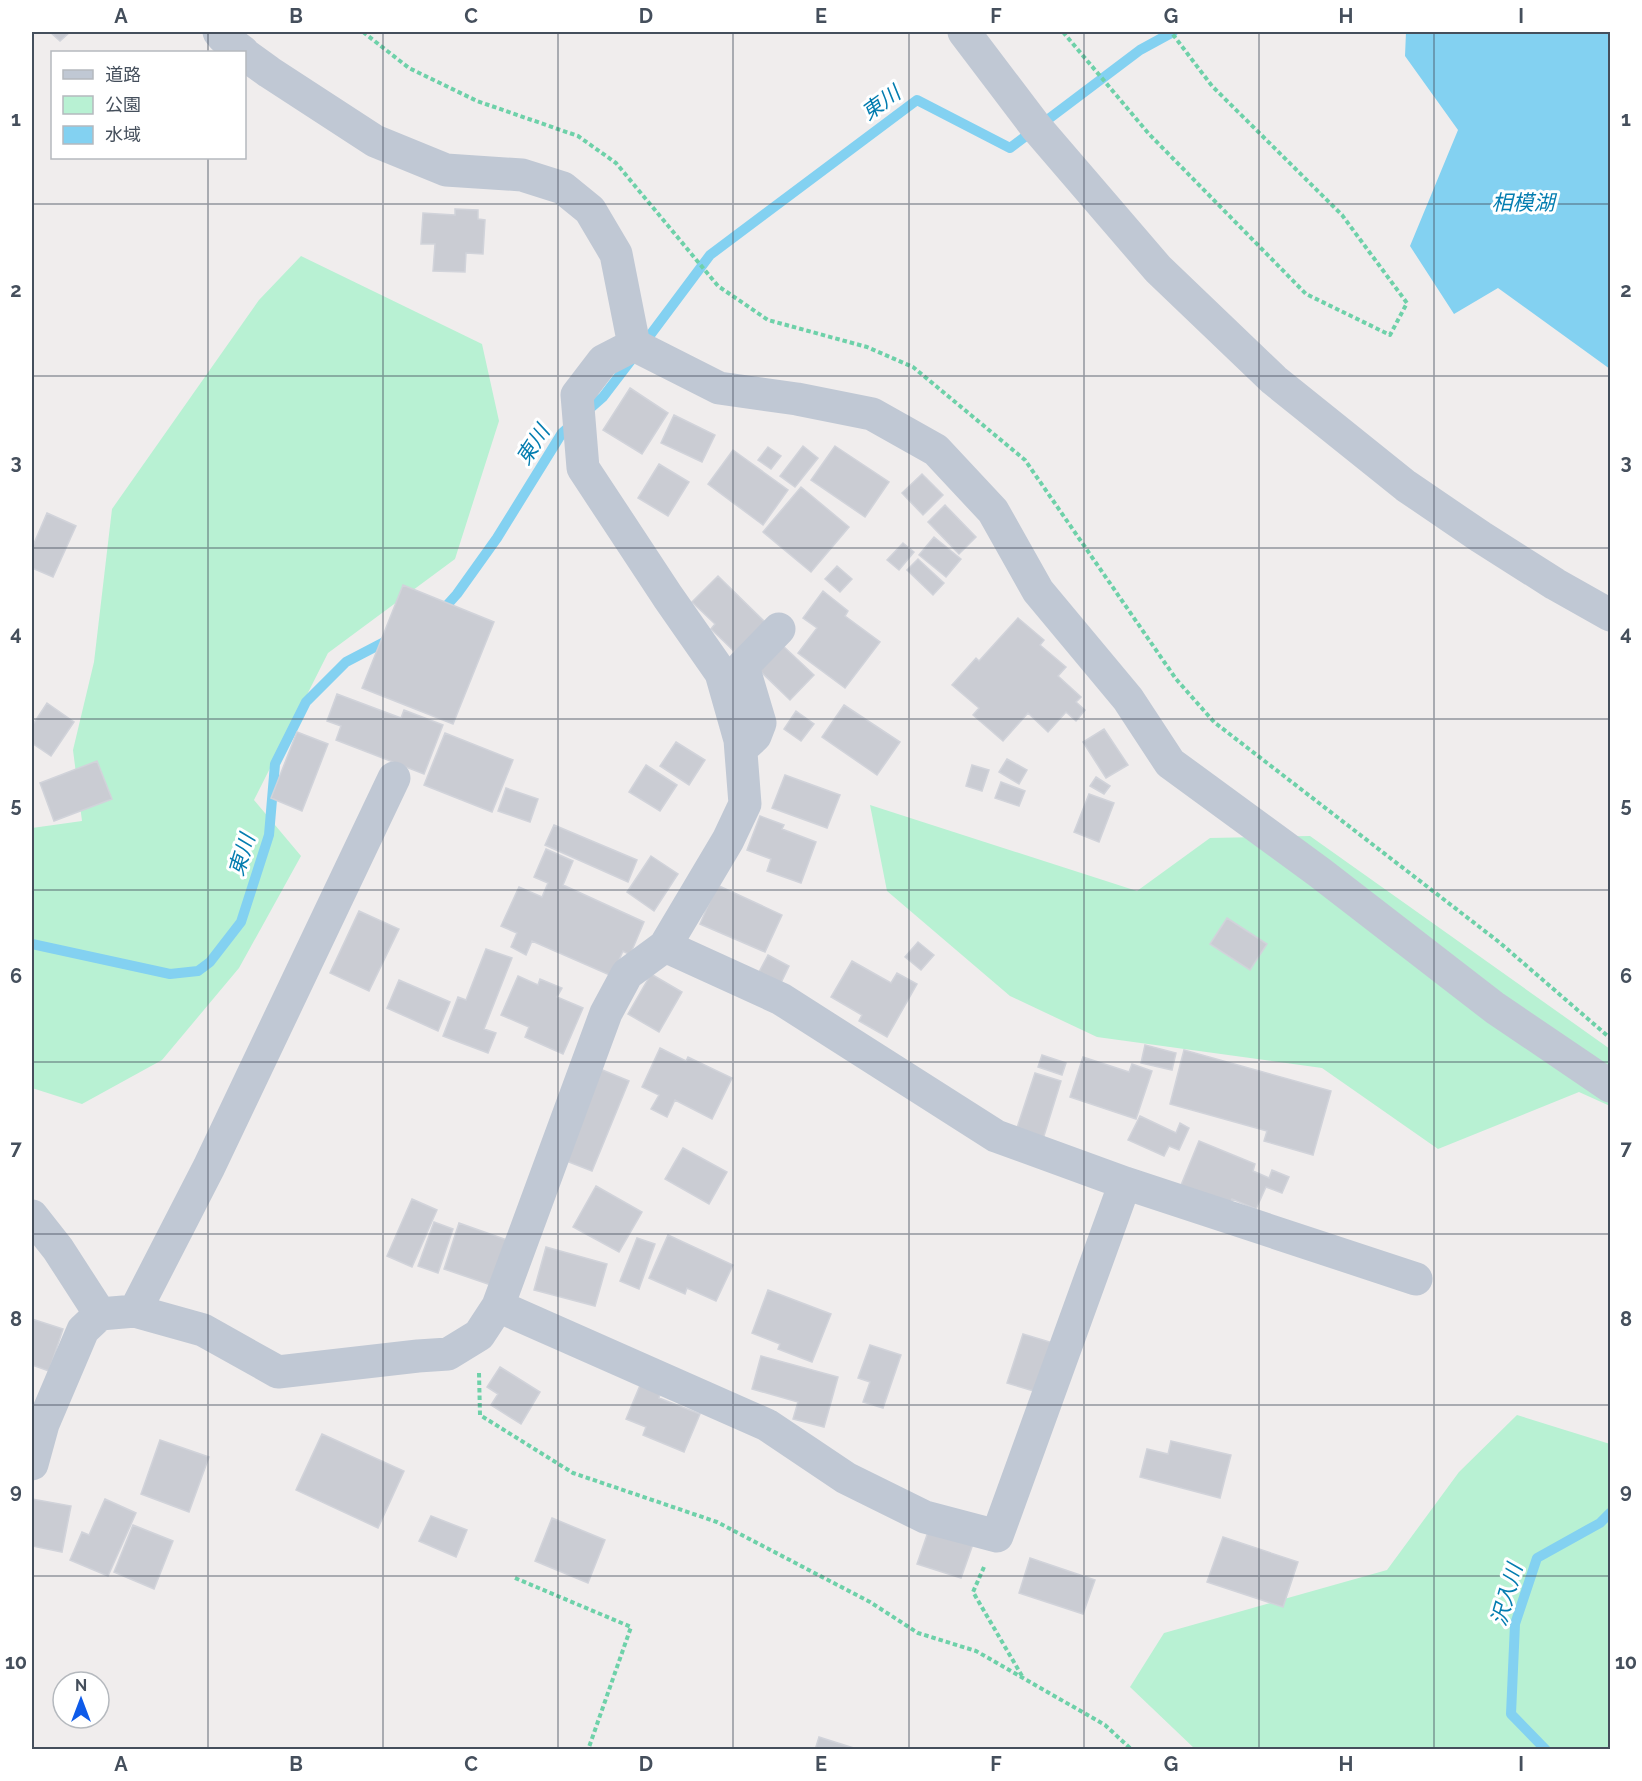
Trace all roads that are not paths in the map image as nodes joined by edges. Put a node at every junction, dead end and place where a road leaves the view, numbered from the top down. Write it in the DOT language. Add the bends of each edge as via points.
graph roads {
  1 [pos="219,32"];
  2 [pos="964,32"];
  3 [pos="241,51"];
  4 [pos="246,55"];
  5 [pos="634,345"];
  6 [pos="1611,615"];
  7 [pos="779,629"];
  8 [pos="741,749"];
  9 [pos="394,778"];
  10 [pos="665,946"];
  11 [pos="1611,1086"];
  12 [pos="1125,1183"];
  13 [pos="32,1216"];
  14 [pos="1416,1279"];
  15 [pos="498,1306"];
  16 [pos="135,1311"];
  17 [pos="100,1314"];
  18 [pos="32,1464"];
  1 -- 3 [label="street"];
  2 -- 6 [label="street" via="1036,127 1158,269 1274,380 1406,486 1480,537"];
  4 -- 5 [label="street" via="375,141 446,170 522,175 563,188 591,210 616,254"];
  5 -- 8 [label="street" via="603,361 577,394 583,468 721,673"];
  5 -- 11 [label="street" via="719,388 872,414 936,450 993,511 1038,591 1128,699 1170,763 1495,1008"];
  7 -- 8 [label="street" via="743,666 760,723 755,736"];
  8 -- 10 [label="street" via="746,804"];
  9 -- 16 [label="street" via="209,1167"];
  10 -- 12 [label="street" via="781,999 996,1136"];
  10 -- 15 [label="street" via="627,974 606,1013"];
  12 -- 14 [label="street"];
  12 -- 15 [label="street" via="997,1536 925,1517 846,1478 766,1425"];
  13 -- 17 [label="street"];
  15 -- 16 [label="street" via="478,1335 448,1354 278,1372 203,1330"];
  16 -- 17 [label="street"];
  17 -- 18 [label="street" via="82,1330 43,1424"];
}
